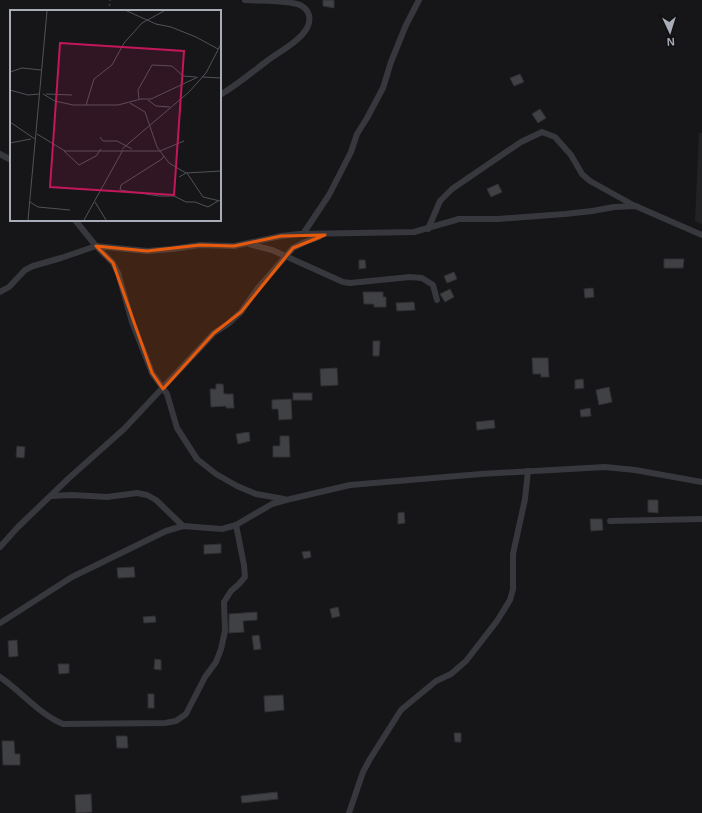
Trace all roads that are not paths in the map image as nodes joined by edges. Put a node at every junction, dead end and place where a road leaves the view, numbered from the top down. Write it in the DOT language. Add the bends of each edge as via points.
graph roads {
  1 [pos="245,0"];
  2 [pos="419,0"];
  3 [pos="221,94"];
  4 [pos="0,154"];
  5 [pos="10,159"];
  6 [pos="636,206"];
  7 [pos="76,221"];
  8 [pos="428,229"];
  9 [pos="303,234"];
  10 [pos="325,235"];
  11 [pos="702,235"];
  12 [pos="247,243"];
  13 [pos="96,246"];
  14 [pos="286,256"];
  15 [pos="0,292"];
  16 [pos="437,300"];
  17 [pos="163,389"];
  18 [pos="528,471"];
  19 [pos="702,482"];
  20 [pos="50,496"];
  21 [pos="286,500"];
  22 [pos="702,519"];
  23 [pos="610,522"];
  24 [pos="236,525"];
  25 [pos="183,526"];
  26 [pos="0,547"];
  27 [pos="0,623"];
  28 [pos="0,677"];
  29 [pos="349,813"];
  1 -- 3 [label="street" via="290,2 300,5 309,14 310,20 301,36 238,85"];
  2 -- 9 [label="street" via="406,25 382,88 357,134 351,152 329,195"];
  4 -- 5 [label="street"];
  6 -- 8 [label="street" via="511,218 459,219"];
  6 -- 8 [label="street" via="590,181 555,138 542,132 521,142 452,189 440,201"];
  6 -- 11 [label="street"];
  7 -- 13 [label="street"];
  8 -- 10 [label="street" via="414,232"];
  9 -- 10 [label="street"];
  9 -- 12 [label="street"];
  10 -- 14 [label="street" via="293,248"];
  12 -- 13 [label="street" via="146,251"];
  12 -- 14 [label="street"];
  13 -- 15 [label="street" via="32,266"];
  13 -- 17 [label="street" via="113,263 118,273 132,322 152,373"];
  14 -- 16 [label="street" via="343,282 422,278 433,285"];
  14 -- 17 [label="street" via="241,312 214,333"];
  17 -- 20 [label="street"];
  17 -- 21 [label="street" via="167,394 177,428 197,459 236,486 256,494"];
  18 -- 19 [label="street" via="605,467"];
  18 -- 21 [label="street" via="350,485"];
  18 -- 29 [label="street" via="525,499 513,554 514,575 510,600 494,626 466,661 451,674 436,681 401,710 370,759 360,779"];
  20 -- 25 [label="street" via="107,497 142,494 156,500"];
  20 -- 26 [label="street"];
  21 -- 24 [label="street" via="262,509"];
  22 -- 23 [label="street"];
  24 -- 25 [label="street" via="222,529"];
  24 -- 28 [label="street" via="245,576 224,602 225,631 221,649 216,662 182,718 165,723 63,724"];
  25 -- 27 [label="street" via="166,531 72,577"];
}
